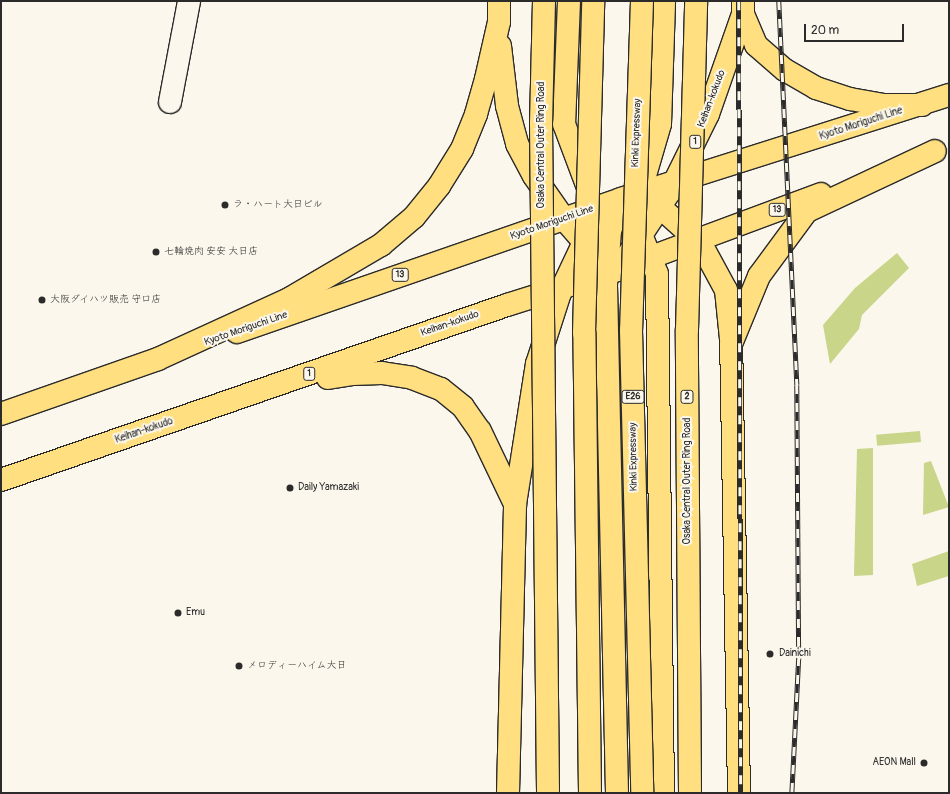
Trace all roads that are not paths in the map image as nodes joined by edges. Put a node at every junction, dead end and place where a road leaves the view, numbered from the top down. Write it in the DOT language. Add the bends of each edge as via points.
graph roads {
  1 [pos="189,1"];
  2 [pos="499,1"];
  3 [pos="544,1"];
  4 [pos="569,1"];
  5 [pos="593,1"];
  6 [pos="642,1"];
  7 [pos="664,1"];
  8 [pos="696,1"];
  9 [pos="743,8"];
  10 [pos="499,22"];
  11 [pos="949,95"];
  12 [pos="170,102"];
  13 [pos="922,105"];
  14 [pos="942,148"];
  15 [pos="674,183"];
  16 [pos="660,207"];
  17 [pos="635,209"];
  18 [pos="598,216"];
  19 [pos="564,219"];
  20 [pos="697,240"];
  21 [pos="584,242"];
  22 [pos="650,258"];
  23 [pos="610,263"];
  24 [pos="564,287"];
  25 [pos="731,344"];
  26 [pos="158,359"];
  27 [pos="269,388"];
  28 [pos="1,414"];
  29 [pos="1,480"];
  30 [pos="514,504"];
  31 [pos="508,793"];
  32 [pos="548,793"];
  33 [pos="590,793"];
  34 [pos="617,793"];
  35 [pos="642,793"];
  36 [pos="663,793"];
  37 [pos="690,793"];
  38 [pos="739,793"];
  1 -- 12 [label="lane"];
  2 -- 10 [label="main road"];
  3 -- 32 [label="main road, Osaka Central Outer Ring Road, bridge" via="542,130"];
  4 -- 18 [label="main road" via="564,124"];
  5 -- 33 [label="main road, bridge" via="584,333"];
  6 -- 35 [label="main road, Kinki Expressway / E26, bridge" via="631,330"];
  7 -- 17 [label="main road" via="660,124"];
  8 -- 37 [label="main road, Osaka Central Outer Ring Road / 2, bridge" via="687,330"];
  9 -- 13 [label="main road" via="756,45 785,70 816,88 850,99 878,104"];
  9 -- 15 [label="main road, Keihan-kokudo / 1" via="708,114"];
  10 -- 19 [label="main road" via="507,106 517,144 534,176"];
  10 -- 26 [label="main road" via="476,114 462,149 439,186 414,217 381,245 289,300"];
  11 -- 13 [label="main road, Kyoto Moriguchi Line / 13"];
  13 -- 15 [label="main road, Kyoto Moriguchi Line / 13"];
  14 -- 20 [label="main road, 13"];
  14 -- 25 [label="main road" via="807,211 758,276"];
  15 -- 16 [label="main road, Keihan-kokudo / 1"];
  15 -- 17 [label="main road, Kyoto Moriguchi Line / 13"];
  16 -- 17 [label="main road, Keihan-kokudo / 1"];
  16 -- 17 [label="main road"];
  16 -- 20 [label="main road"];
  17 -- 18 [label="main road, Kyoto Moriguchi Line / 13"];
  17 -- 22 [label="main road"];
  17 -- 23 [label="main road, Keihan-kokudo / 1"];
  17 -- 23 [label="main road" via="610,231"];
  18 -- 19 [label="main road, Kyoto Moriguchi Line / 13"];
  18 -- 21 [label="main road"];
  18 -- 23 [label="main road"];
  19 -- 21 [label="main road"];
  19 -- 26 [label="main road, Kyoto Moriguchi Line / 13"];
  20 -- 22 [label="main road, 13"];
  20 -- 25 [label="main road" via="726,290"];
  21 -- 23 [label="main road"];
  21 -- 24 [label="main road"];
  22 -- 23 [label="main road, 13"];
  22 -- 36 [label="main road" via="657,274"];
  23 -- 24 [label="main road, Keihan-kokudo / 1"];
  23 -- 34 [label="main road" via="606,358"];
  24 -- 27 [label="main road, Keihan-kokudo / 1"];
  24 -- 30 [label="main road" via="536,364"];
  25 -- 38 [label="main road"];
  26 -- 28 [label="main road"];
  27 -- 29 [label="main road, Keihan-kokudo / 1"];
  27 -- 30 [label="main road" via="352,374 382,373 412,378 441,389 463,407 480,431"];
  30 -- 31 [label="main road"];
}
